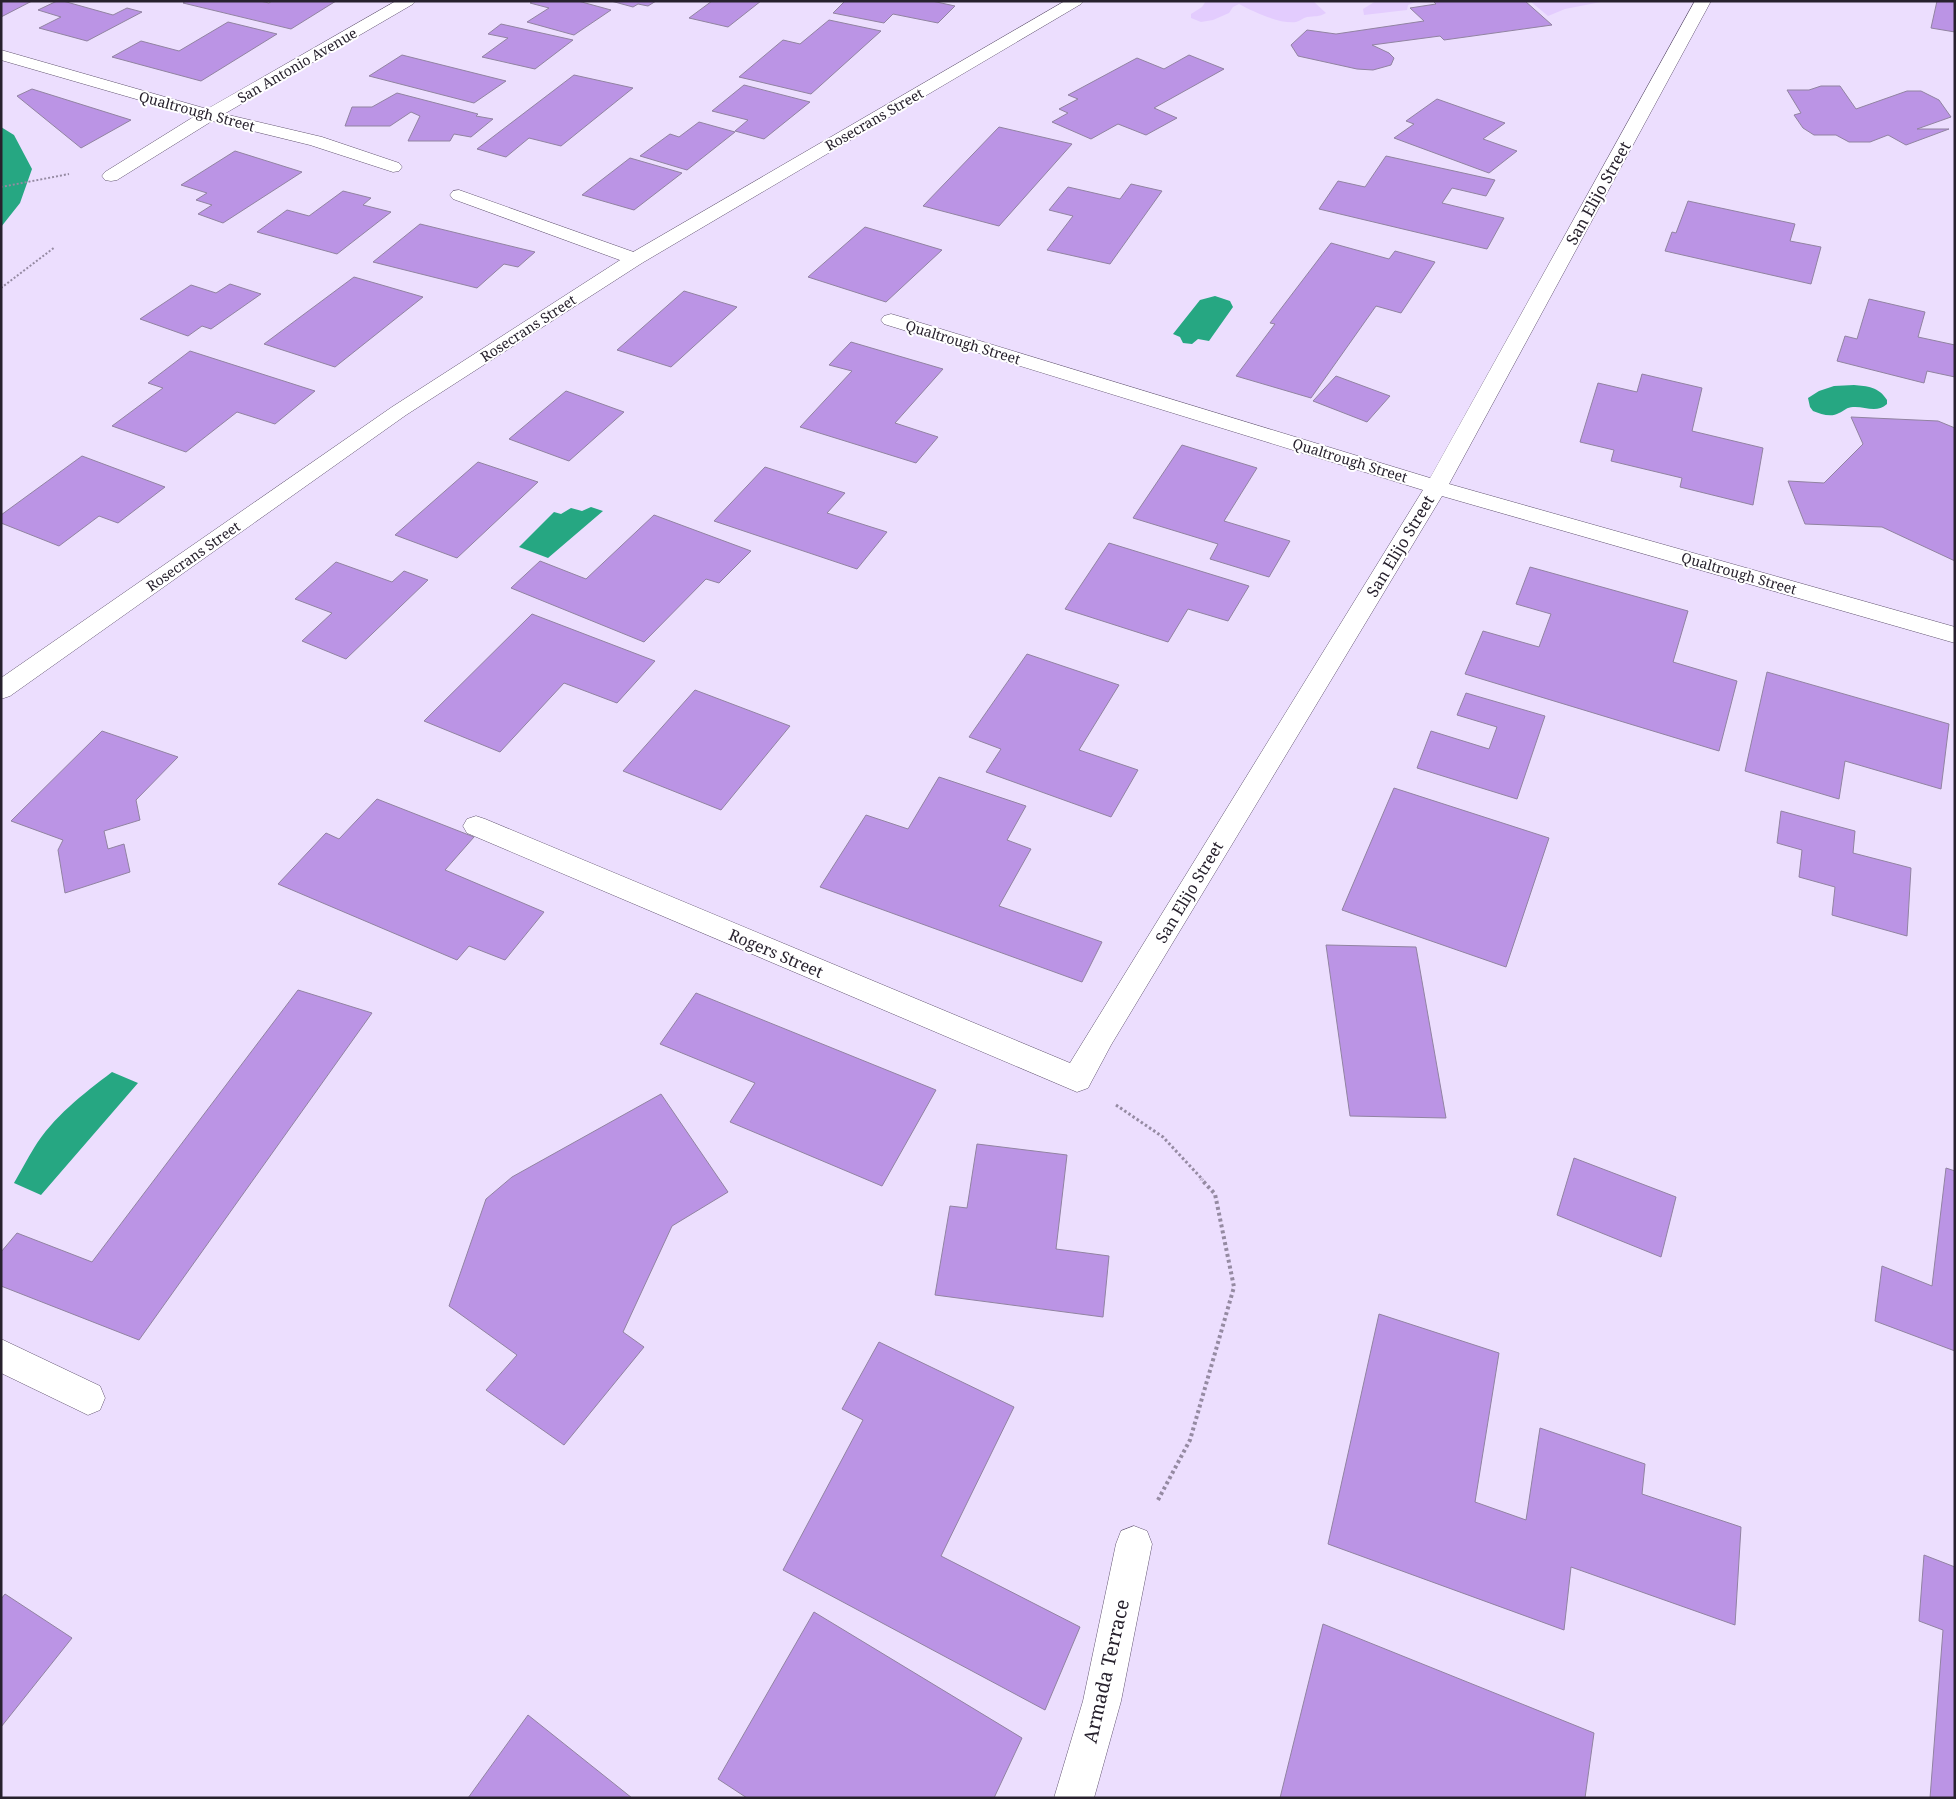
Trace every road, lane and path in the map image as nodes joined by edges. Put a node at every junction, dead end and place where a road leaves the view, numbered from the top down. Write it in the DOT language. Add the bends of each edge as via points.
graph roads {
  1 [pos="408,1"];
  2 [pos="1076,1"];
  3 [pos="1703,1"];
  4 [pos="1,55"];
  5 [pos="209,115"];
  6 [pos="393,167"];
  7 [pos="75,172"];
  8 [pos="111,176"];
  9 [pos="1,187"];
  10 [pos="459,195"];
  11 [pos="55,248"];
  12 [pos="635,259"];
  13 [pos="1,288"];
  14 [pos="891,320"];
  15 [pos="1436,487"];
  16 [pos="1955,635"];
  17 [pos="1,690"];
  18 [pos="476,826"];
  19 [pos="1077,1079"];
  20 [pos="1,1355"];
  21 [pos="88,1398"];
  22 [pos="1134,1544"];
  23 [pos="1074,1798"];
  1 -- 5 [label="street, San Antonio Avenue"];
  2 -- 12 [label="street, Rosecrans Street"];
  3 -- 15 [label="street, San Elijo Street"];
  4 -- 5 [label="street, Qualtrough Street"];
  5 -- 6 [label="street, Qualtrough Street" via="316,141"];
  5 -- 8 [label="street, San Antonio Avenue"];
  7 -- 9 [label="path"];
  10 -- 12 [label="street"];
  11 -- 13 [label="path"];
  12 -- 17 [label="street, Rosecrans Street" via="399,412"];
  14 -- 15 [label="street, Qualtrough Street"];
  15 -- 16 [label="street, Qualtrough Street"];
  15 -- 19 [label="street, San Elijo Street"];
  18 -- 19 [label="street, Rogers Street"];
  19 -- 22 [label="path" via="1163,1137 1215,1194 1234,1287 1190,1440"];
  20 -- 21 [label="street"];
  22 -- 23 [label="street, Armada Terrace" via="1102,1701"];
}
